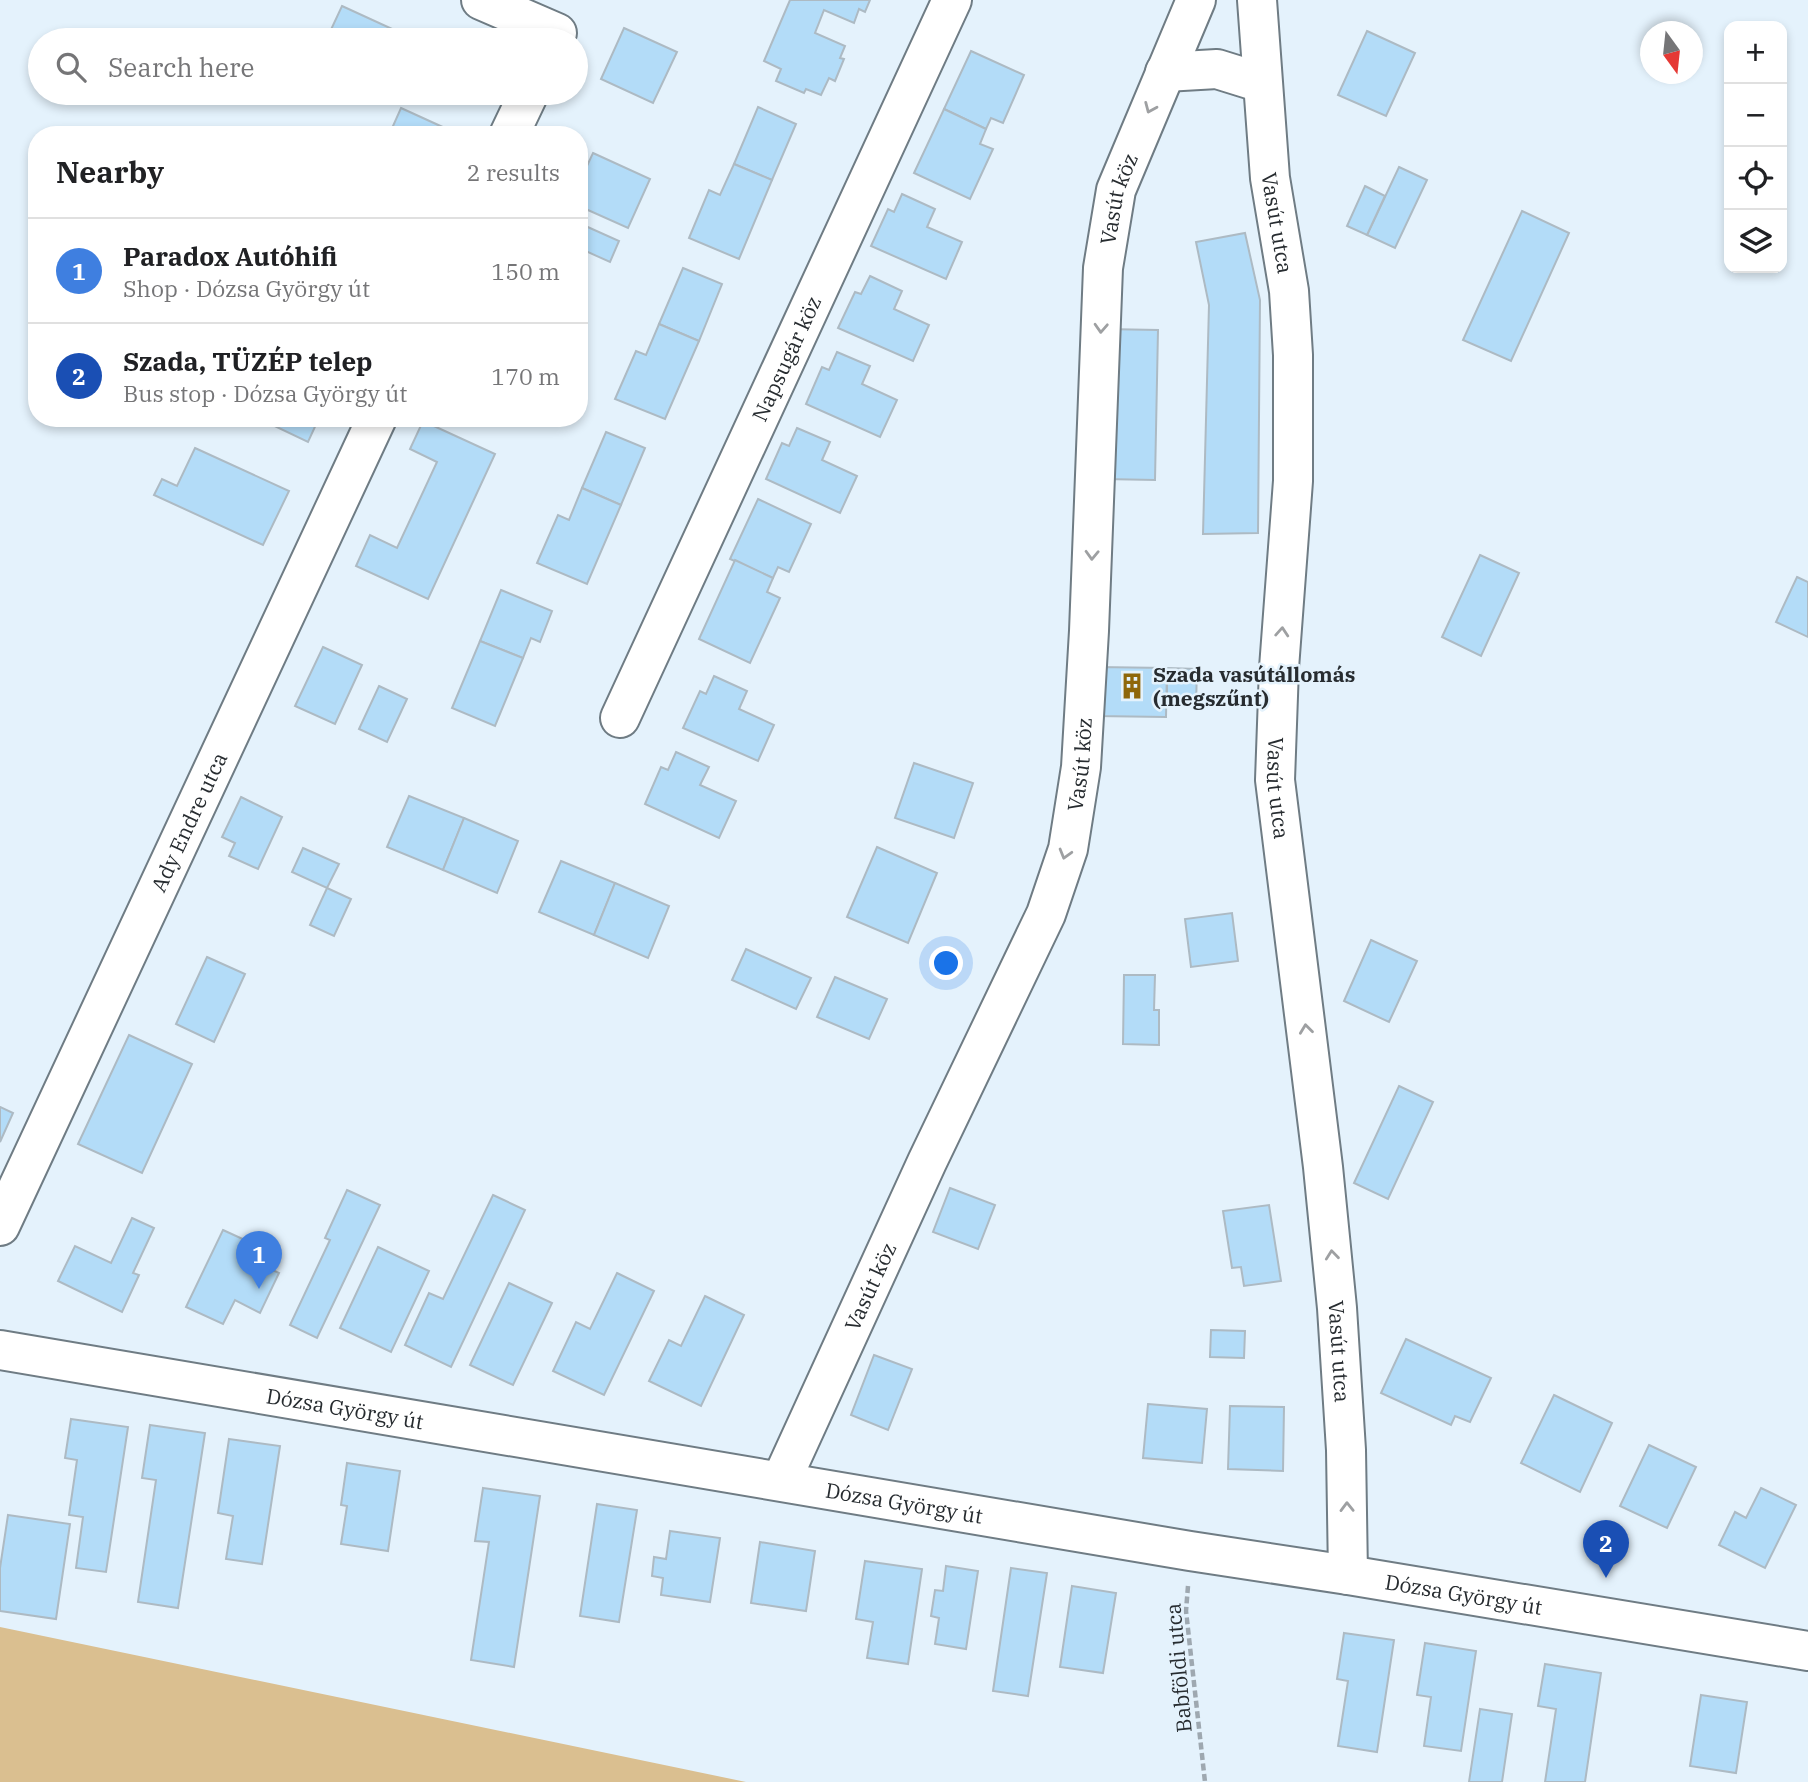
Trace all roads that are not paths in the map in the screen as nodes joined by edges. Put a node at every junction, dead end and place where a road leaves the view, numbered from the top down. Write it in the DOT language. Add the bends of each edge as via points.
graph roads {
  1 [pos="481,0"];
  2 [pos="953,0"];
  3 [pos="1196,0"];
  4 [pos="1257,0"];
  5 [pos="545,28"];
  6 [pos="1165,72"];
  7 [pos="1262,83"];
  8 [pos="523,105"];
  9 [pos="513,126"];
  10 [pos="373,427"];
  11 [pos="620,718"];
  12 [pos="0,1226"];
  13 [pos="0,1350"];
  14 [pos="781,1481"];
  15 [pos="1349,1575"];
  16 [pos="1808,1651"];
  1 -- 5 [label="street"];
  2 -- 11 [label="street, Napsugár köz"];
  3 -- 6 [label="street, Vasút köz"];
  4 -- 7 [label="street, Vasút utca"];
  6 -- 7 [label="street" via="1217,69"];
  6 -- 14 [label="street, Vasút köz, one-way" via="1116,190 1103,268 1082,753 1068,849 1046,914"];
  15 -- 7 [label="street, Vasút utca, one-way" via="1337,1308 1275,780 1293,481 1293,355"];
  8 -- 9 [label="street"];
  10 -- 12 [label="street, Ady Endre utca"];
  13 -- 14 [label="street, Dózsa György út"];
  14 -- 15 [label="street, Dózsa György út"];
  15 -- 16 [label="street, Dózsa György út"];
}
